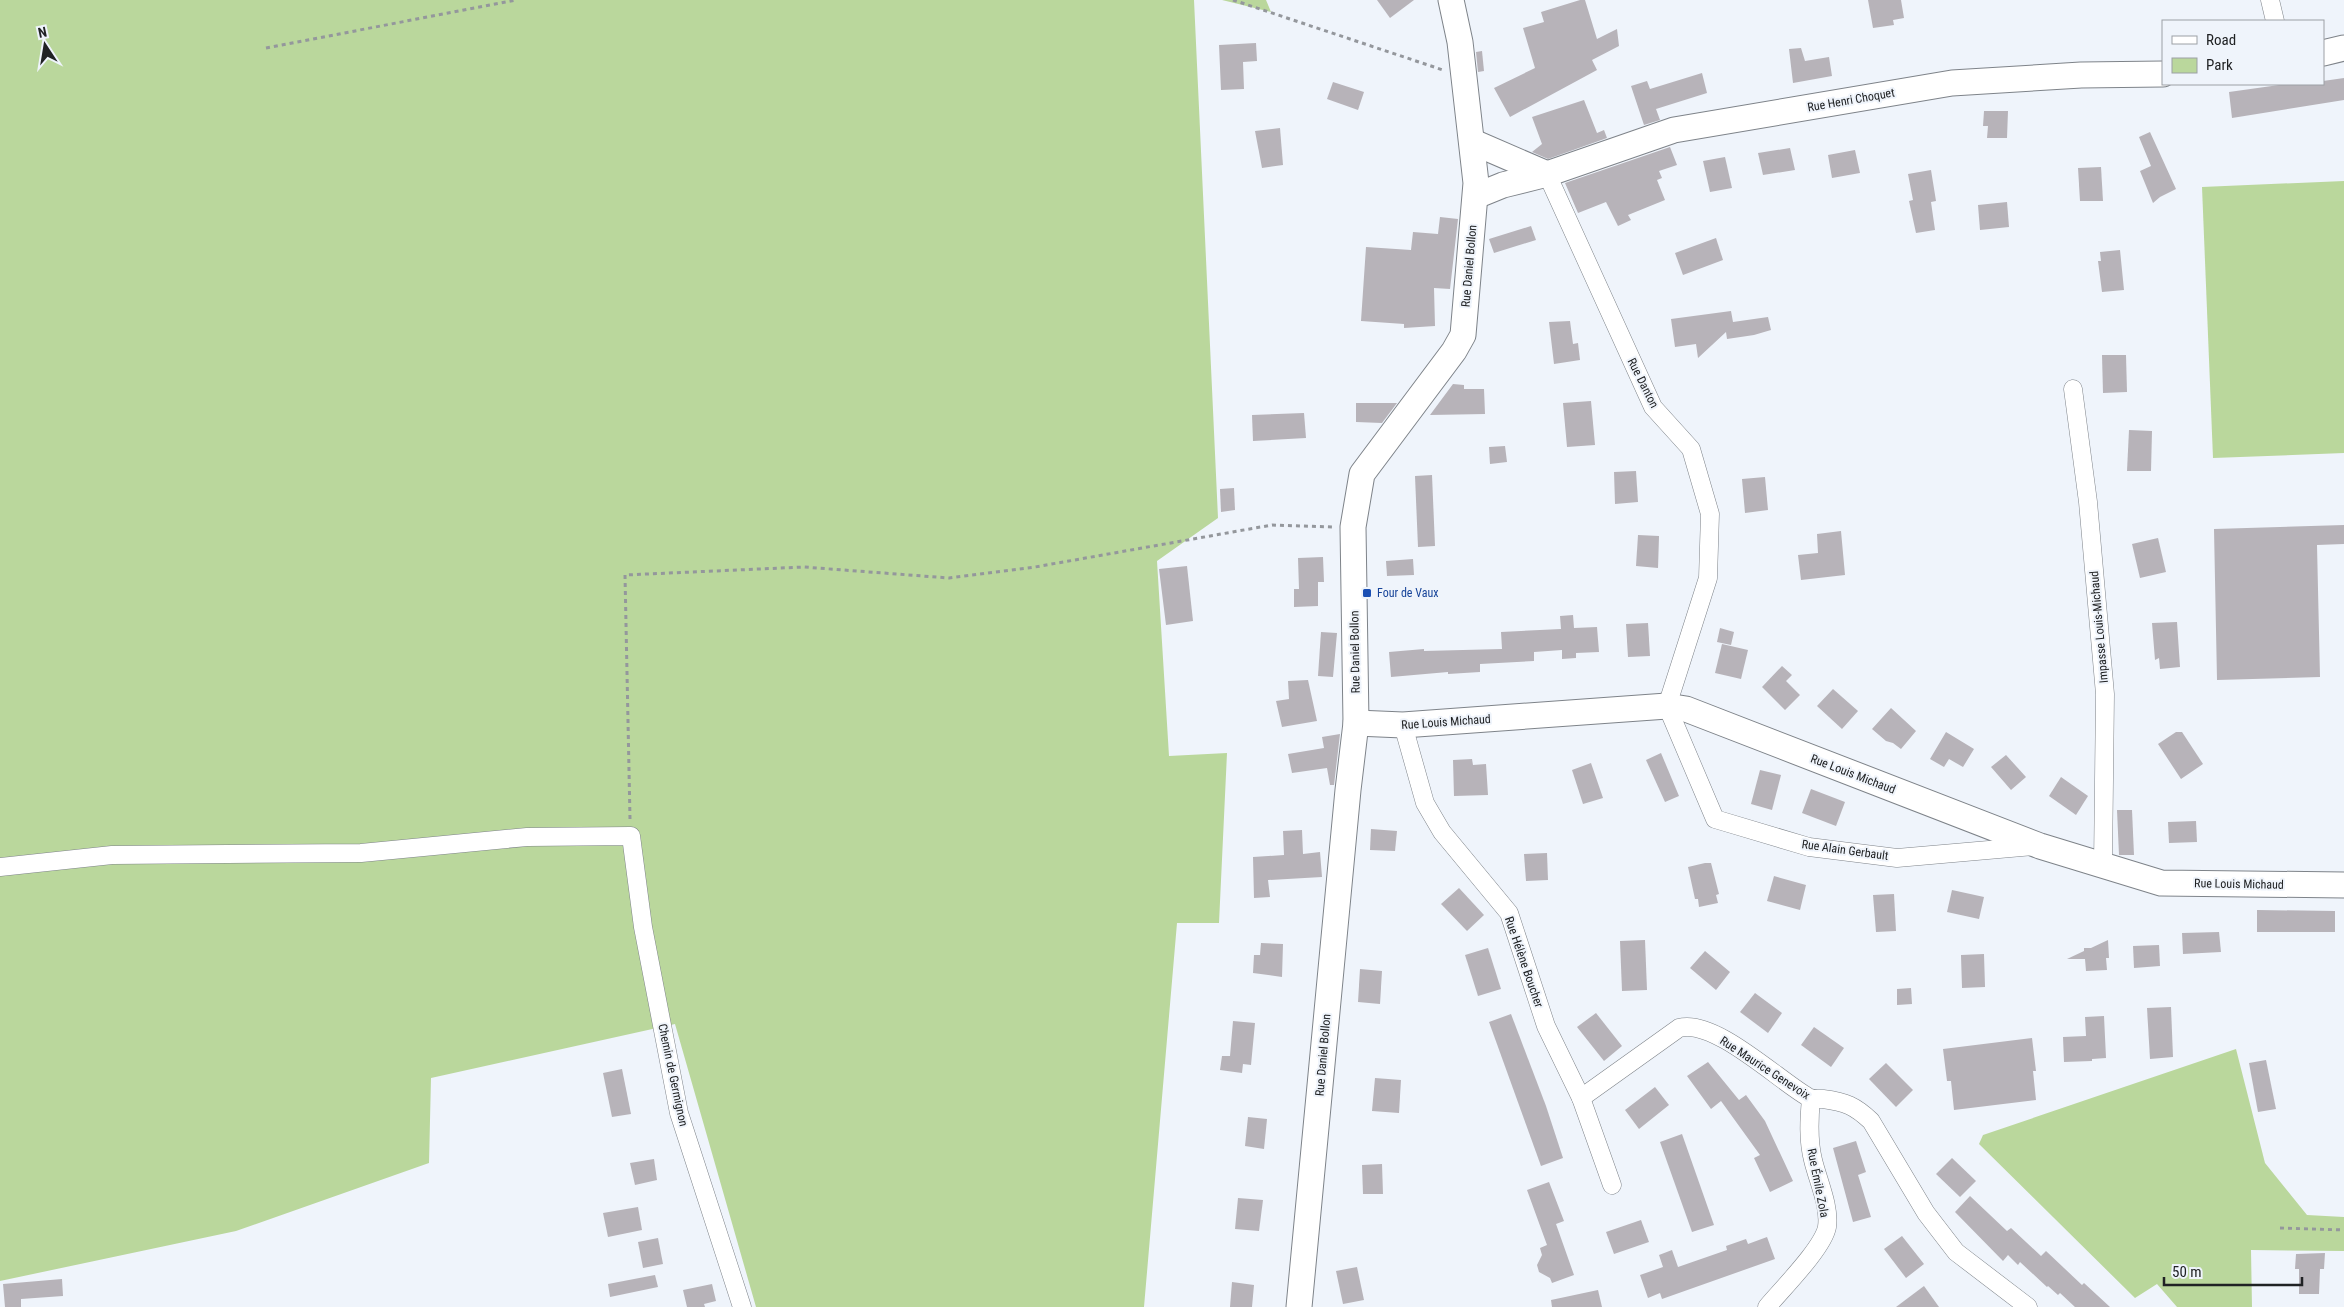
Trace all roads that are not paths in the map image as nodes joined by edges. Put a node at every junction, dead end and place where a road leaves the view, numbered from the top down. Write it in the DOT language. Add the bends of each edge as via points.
graph roads {
  1 [pos="1451,0"];
  2 [pos="2270,0"];
  3 [pos="2275,20"];
  4 [pos="2344,48"];
  5 [pos="2324,53"];
  6 [pos="2162,74"];
  7 [pos="1473,142"];
  8 [pos="1547,174"];
  9 [pos="1476,196"];
  10 [pos="2073,389"];
  11 [pos="1667,706"];
  12 [pos="1356,723"];
  13 [pos="1403,725"];
  14 [pos="2040,846"];
  15 [pos="0,866"];
  16 [pos="2103,866"];
  17 [pos="2344,885"];
  18 [pos="1581,1098"];
  19 [pos="1810,1099"];
  20 [pos="1612,1185"];
  21 [pos="742,1307"];
  22 [pos="1299,1307"];
  23 [pos="1768,1307"];
  24 [pos="2028,1307"];
  1 -- 7 [label="street, Rue Daniel Bollon"];
  2 -- 3 [label="street"];
  4 -- 5 [label="street"];
  6 -- 8 [label="street, Rue Henri Choquet" via="1952,83 1674,130"];
  7 -- 8 [label="street"];
  7 -- 9 [label="street, Rue Daniel Bollon"];
  8 -- 9 [label="street, Rue Henri Choquet" via="1503,185"];
  8 -- 11 [label="street, Rue Danton" via="1653,407 1691,449 1710,514 1708,578"];
  9 -- 12 [label="street, Rue Daniel Bollon" via="1463,335 1362,474 1353,527"];
  10 -- 16 [label="street, Impasse Louis-Michaud" via="2088,502 2105,694"];
  11 -- 13 [label="street, Rue Louis Michaud"];
  11 -- 14 [label="street, Rue Louis Michaud" via="1686,709"];
  11 -- 14 [label="street, Rue Alain Gerbault" via="1715,819 1809,847 1897,858"];
  12 -- 13 [label="street, Rue Louis Michaud"];
  12 -- 22 [label="street, Rue Daniel Bollon"];
  13 -- 18 [label="street, Rue Hélène Boucher" via="1425,803 1442,832 1509,913 1546,1026"];
  14 -- 16 [label="street, Rue Louis Michaud"];
  15 -- 21 [label="street, Chemin de Germignon" via="112,855 361,853 527,837 630,836 643,927 679,1114"];
  16 -- 17 [label="street, Rue Louis Michaud" via="2161,882"];
  18 -- 19 [label="street, Rue Maurice Genevoix" via="1679,1028 1689,1025 1740,1049"];
  18 -- 20 [label="street, Rue Hélène Boucher"];
  19 -- 23 [label="street, Rue Émile Zola" via="1808,1126 1812,1158 1827,1212 1826,1228 1819,1244"];
  19 -- 24 [label="street, Rue Maurice Genevoix" via="1847,1103 1871,1121 1926,1213 1956,1252"];
}
